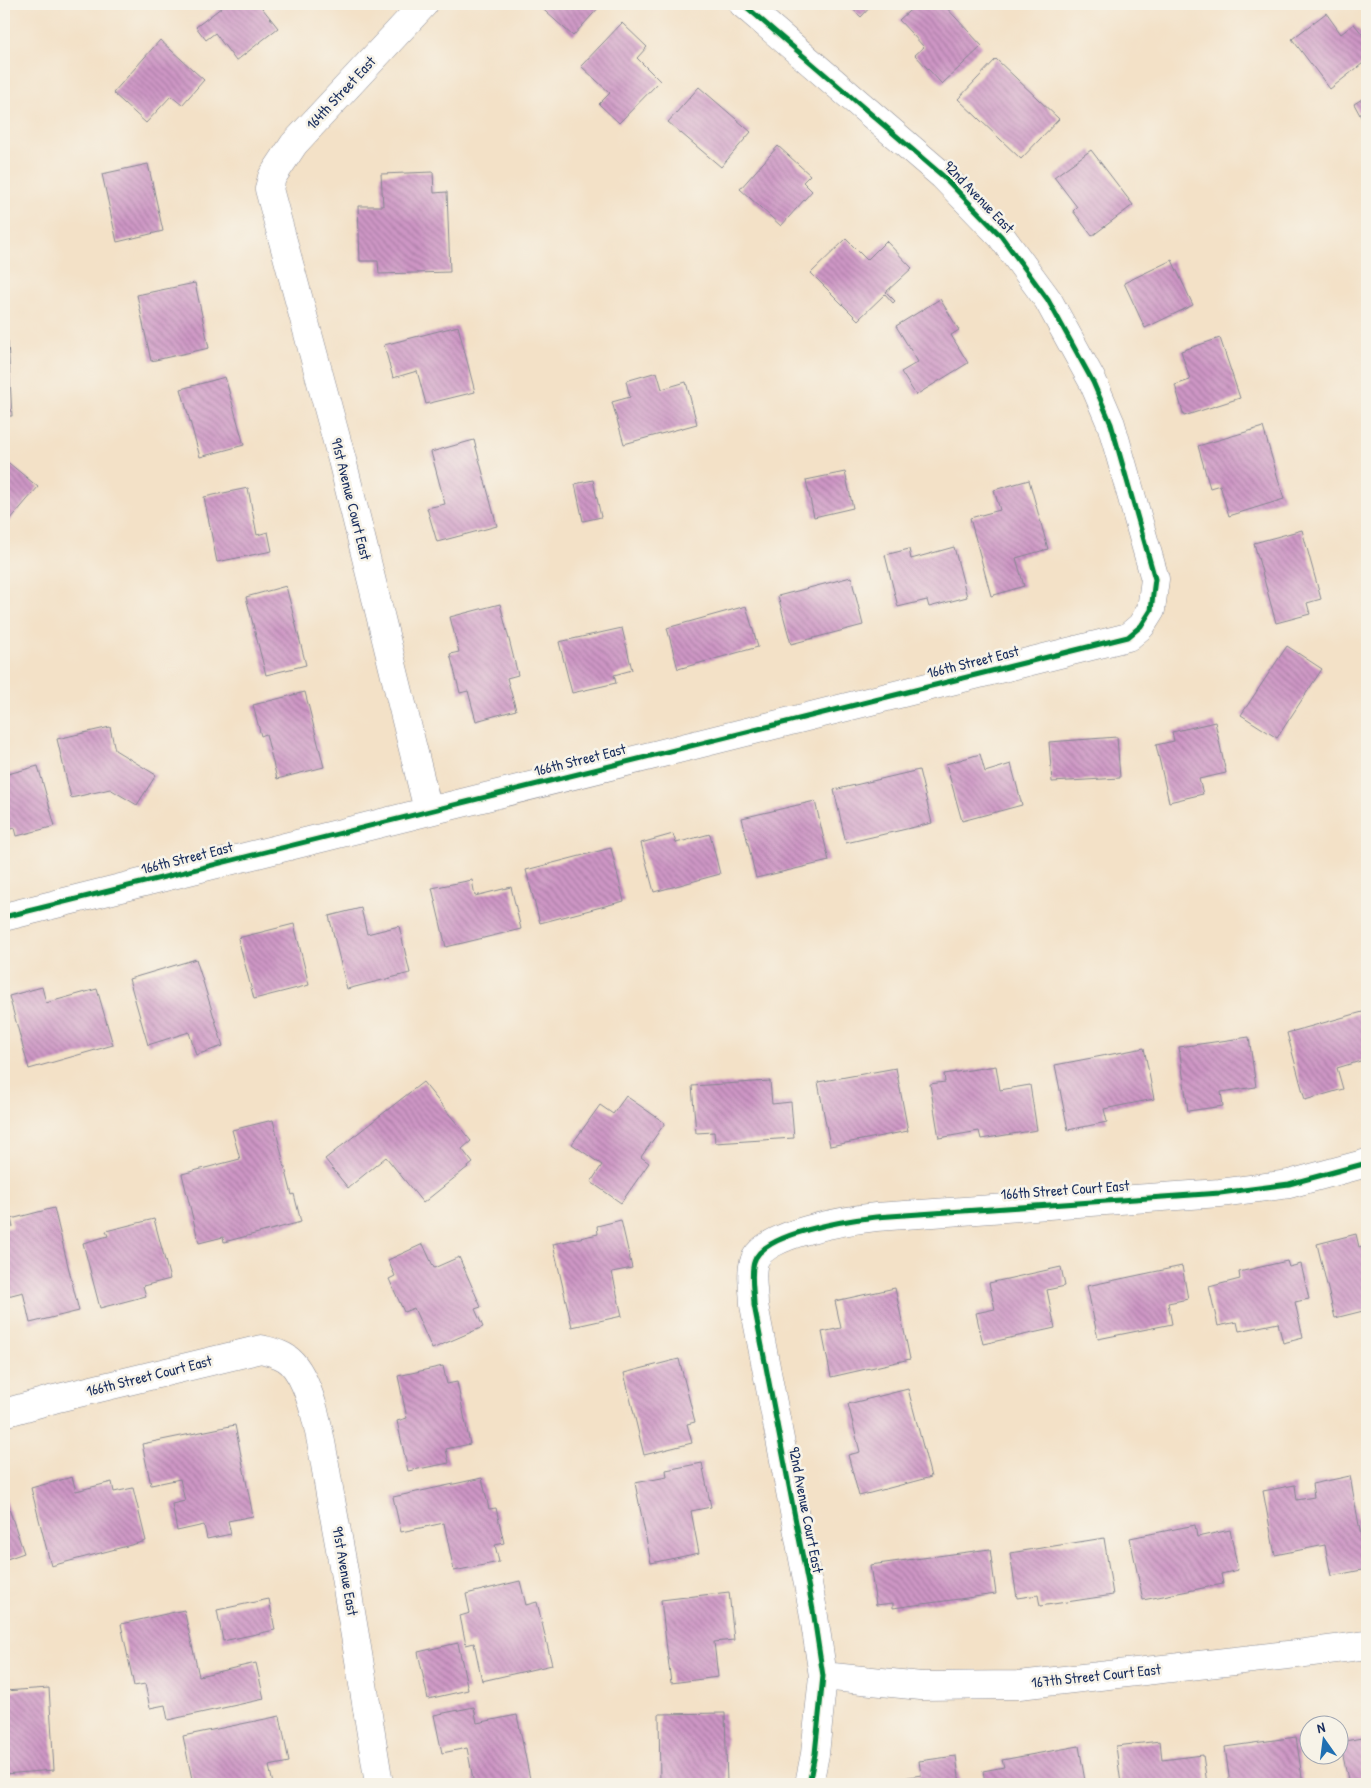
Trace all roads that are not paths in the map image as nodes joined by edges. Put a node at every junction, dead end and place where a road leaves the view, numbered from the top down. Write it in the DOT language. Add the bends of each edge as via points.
graph roads {
  1 [pos="424,4"];
  2 [pos="743,4"];
  3 [pos="269,189"];
  4 [pos="1151,610"];
  5 [pos="428,810"];
  6 [pos="4,917"];
  7 [pos="1367,1163"];
  8 [pos="766,1246"];
  9 [pos="292,1363"];
  10 [pos="4,1413"];
  11 [pos="1367,1645"];
  12 [pos="823,1676"];
  13 [pos="379,1784"];
  14 [pos="809,1784"];
  1 -- 3 [label="street, 164th Street East" via="294,144 272,177"];
  2 -- 4 [label="street, 92nd Avenue East" via="943,176 1001,236 1048,300 1093,382 1111,424 1155,579"];
  3 -- 5 [label="street, 91st Avenue Court East" via="342,460"];
  4 -- 5 [label="street, 166th Street East" via="1142,626 1128,636"];
  5 -- 6 [label="street, 166th Street East"];
  7 -- 8 [label="street, 166th Street Court East" via="1289,1184 1220,1193 876,1216 833,1222"];
  8 -- 12 [label="street, 92nd Avenue Court East" via="754,1261 754,1304"];
  9 -- 10 [label="street, 166th Street Court East" via="283,1355 261,1349"];
  9 -- 13 [label="street, 91st Avenue East" via="304,1381 316,1418 351,1604"];
  11 -- 12 [label="street, 167th Street Court East" via="1019,1685 921,1686"];
  12 -- 14 [label="street, 92nd Avenue Court East"];
}
